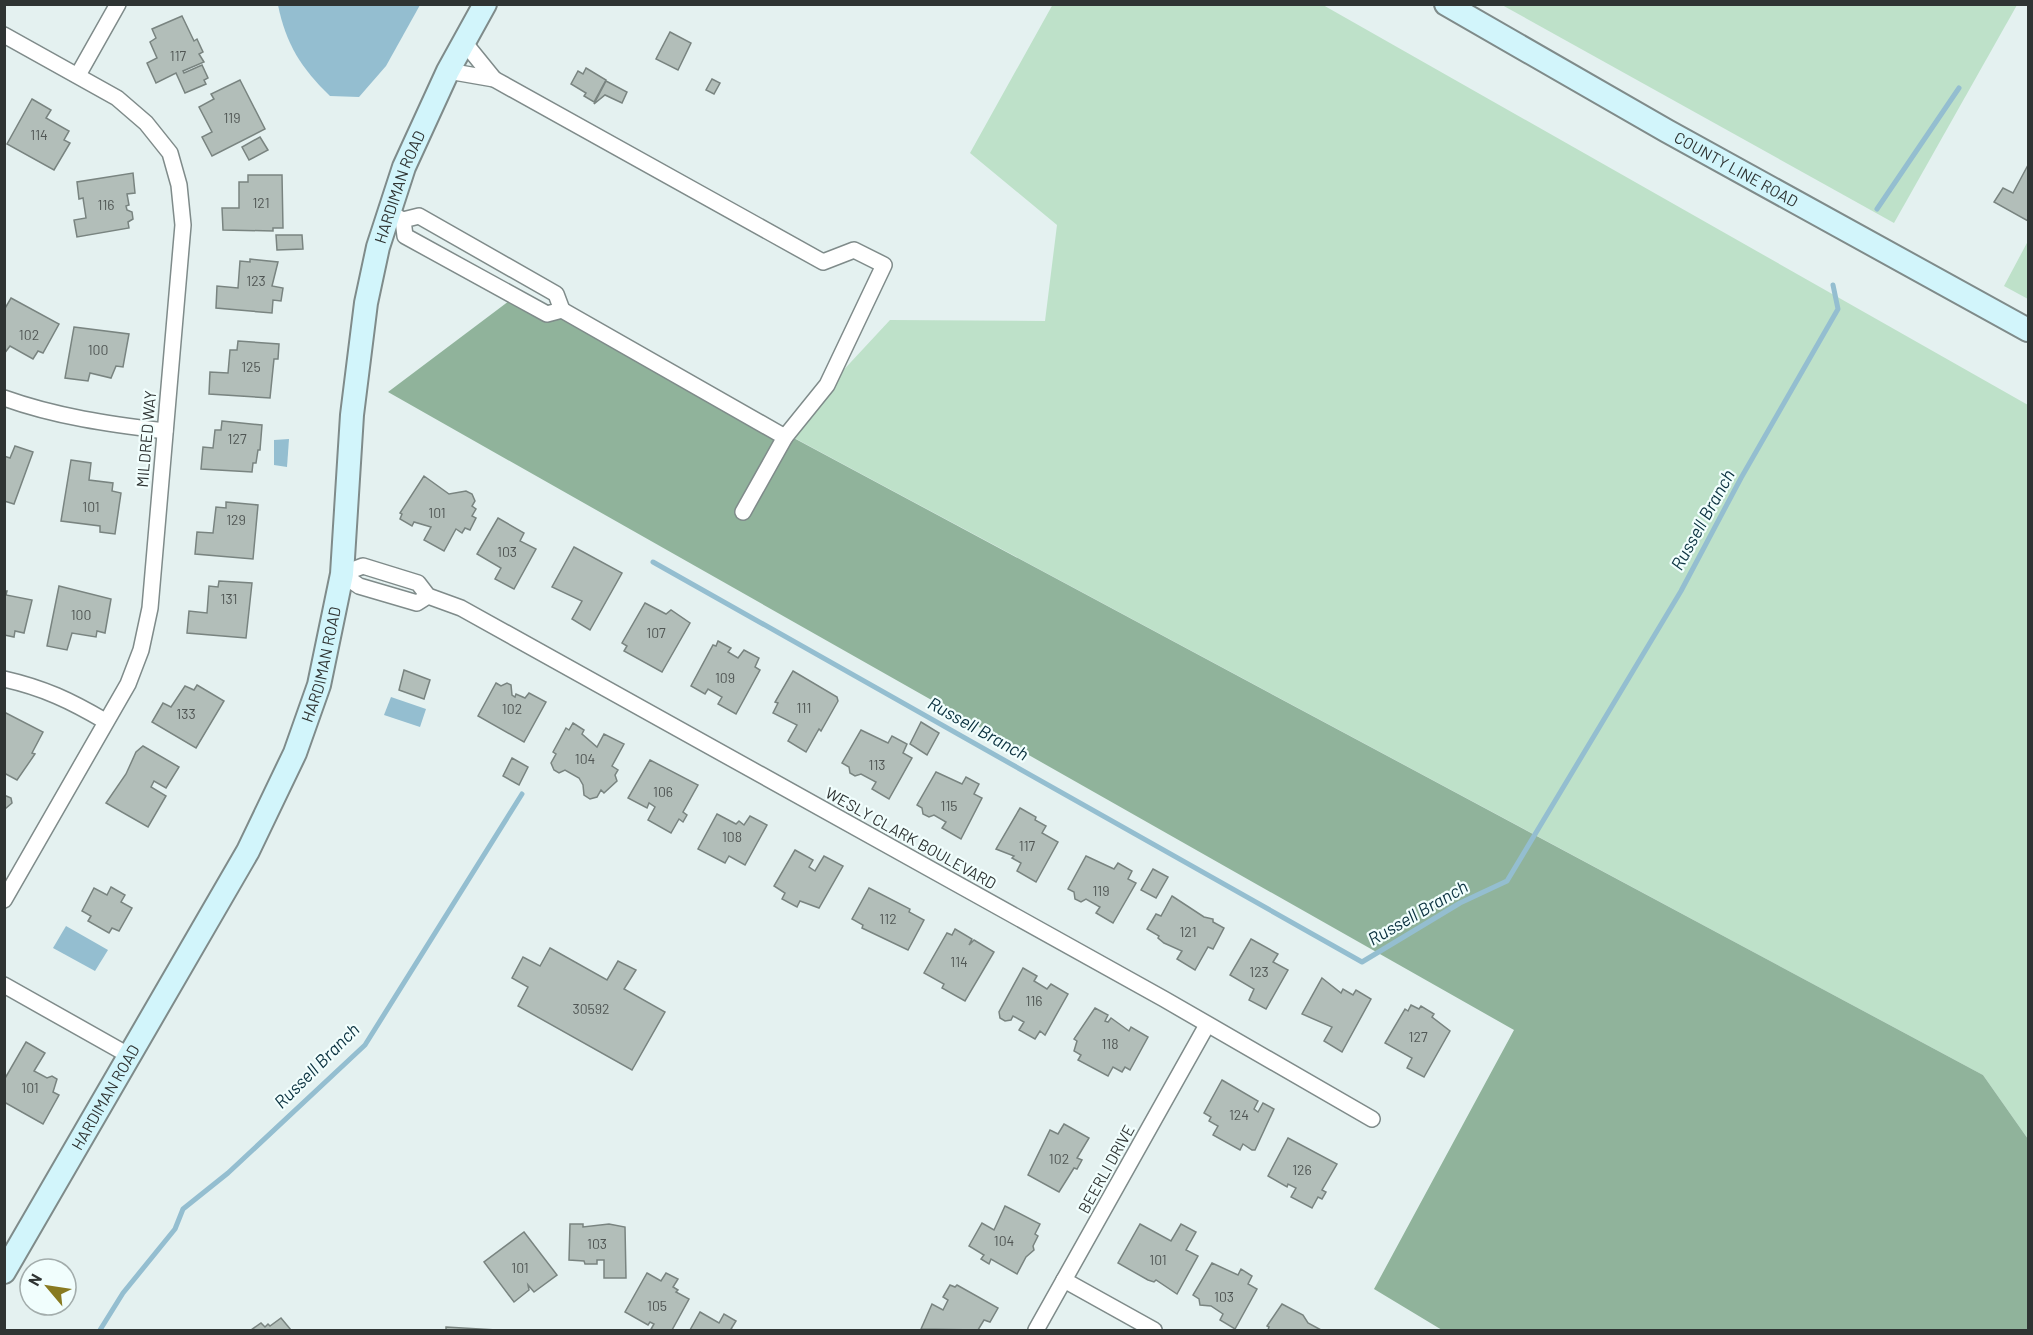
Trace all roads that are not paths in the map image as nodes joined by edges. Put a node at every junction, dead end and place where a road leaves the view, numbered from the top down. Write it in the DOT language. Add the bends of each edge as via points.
graph roads {
  1 [pos="118,4"];
  2 [pos="485,4"];
  3 [pos="1446,4"];
  4 [pos="4,35"];
  5 [pos="464,42"];
  6 [pos="448,71"];
  7 [pos="78,75"];
  8 [pos="494,79"];
  9 [pos="396,217"];
  10 [pos="562,310"];
  11 [pos="2028,330"];
  12 [pos="4,398"];
  13 [pos="165,431"];
  14 [pos="785,437"];
  15 [pos="743,512"];
  16 [pos="342,574"];
  17 [pos="4,679"];
  18 [pos="105,721"];
  19 [pos="4,900"];
  20 [pos="4,985"];
  21 [pos="1207,1025"];
  22 [pos="130,1056"];
  23 [pos="1372,1119"];
  24 [pos="4,1272"];
  25 [pos="1064,1280"];
  26 [pos="1036,1330"];
  27 [pos="1154,1330"];
  1 -- 7 [label="street"];
  2 -- 5 [label="street, HARDIMAN ROAD"];
  3 -- 11 [label="street, COUNTY LINE ROAD"];
  4 -- 7 [label="street, MILDRED WAY"];
  5 -- 6 [label="street, HARDIMAN ROAD"];
  5 -- 8 [label="street"];
  6 -- 8 [label="street"];
  6 -- 9 [label="street, HARDIMAN ROAD" via="404,167"];
  7 -- 13 [label="street, MILDRED WAY" via="117,98 146,123 171,153 179,185 183,225"];
  8 -- 14 [label="street" via="823,262 854,250 884,265 827,385"];
  9 -- 10 [label="street" via="419,216 556,294"];
  9 -- 10 [label="street" via="405,236 547,314"];
  9 -- 16 [label="street, HARDIMAN ROAD" via="378,247 364,314 352,415"];
  10 -- 14 [label="street"];
  12 -- 13 [label="street" via="82,421"];
  13 -- 18 [label="street, MILDRED WAY" via="148,618 128,684"];
  14 -- 15 [label="street"];
  16 -- 21 [label="street, WESLY CLARK BOULEVARD" via="363,566 418,583 428,596 461,608"];
  16 -- 22 [label="street, HARDIMAN ROAD" via="319,685 295,753 248,851"];
  17 -- 18 [label="street" via="65,697"];
  18 -- 19 [label="street, MILDRED WAY"];
  20 -- 22 [label="street"];
  21 -- 23 [label="street, WESLY CLARK BOULEVARD"];
  21 -- 25 [label="street, BEERLI DRIVE"];
  22 -- 24 [label="street, HARDIMAN ROAD"];
  25 -- 26 [label="street, BEERLI DRIVE"];
  25 -- 27 [label="street"];
}
